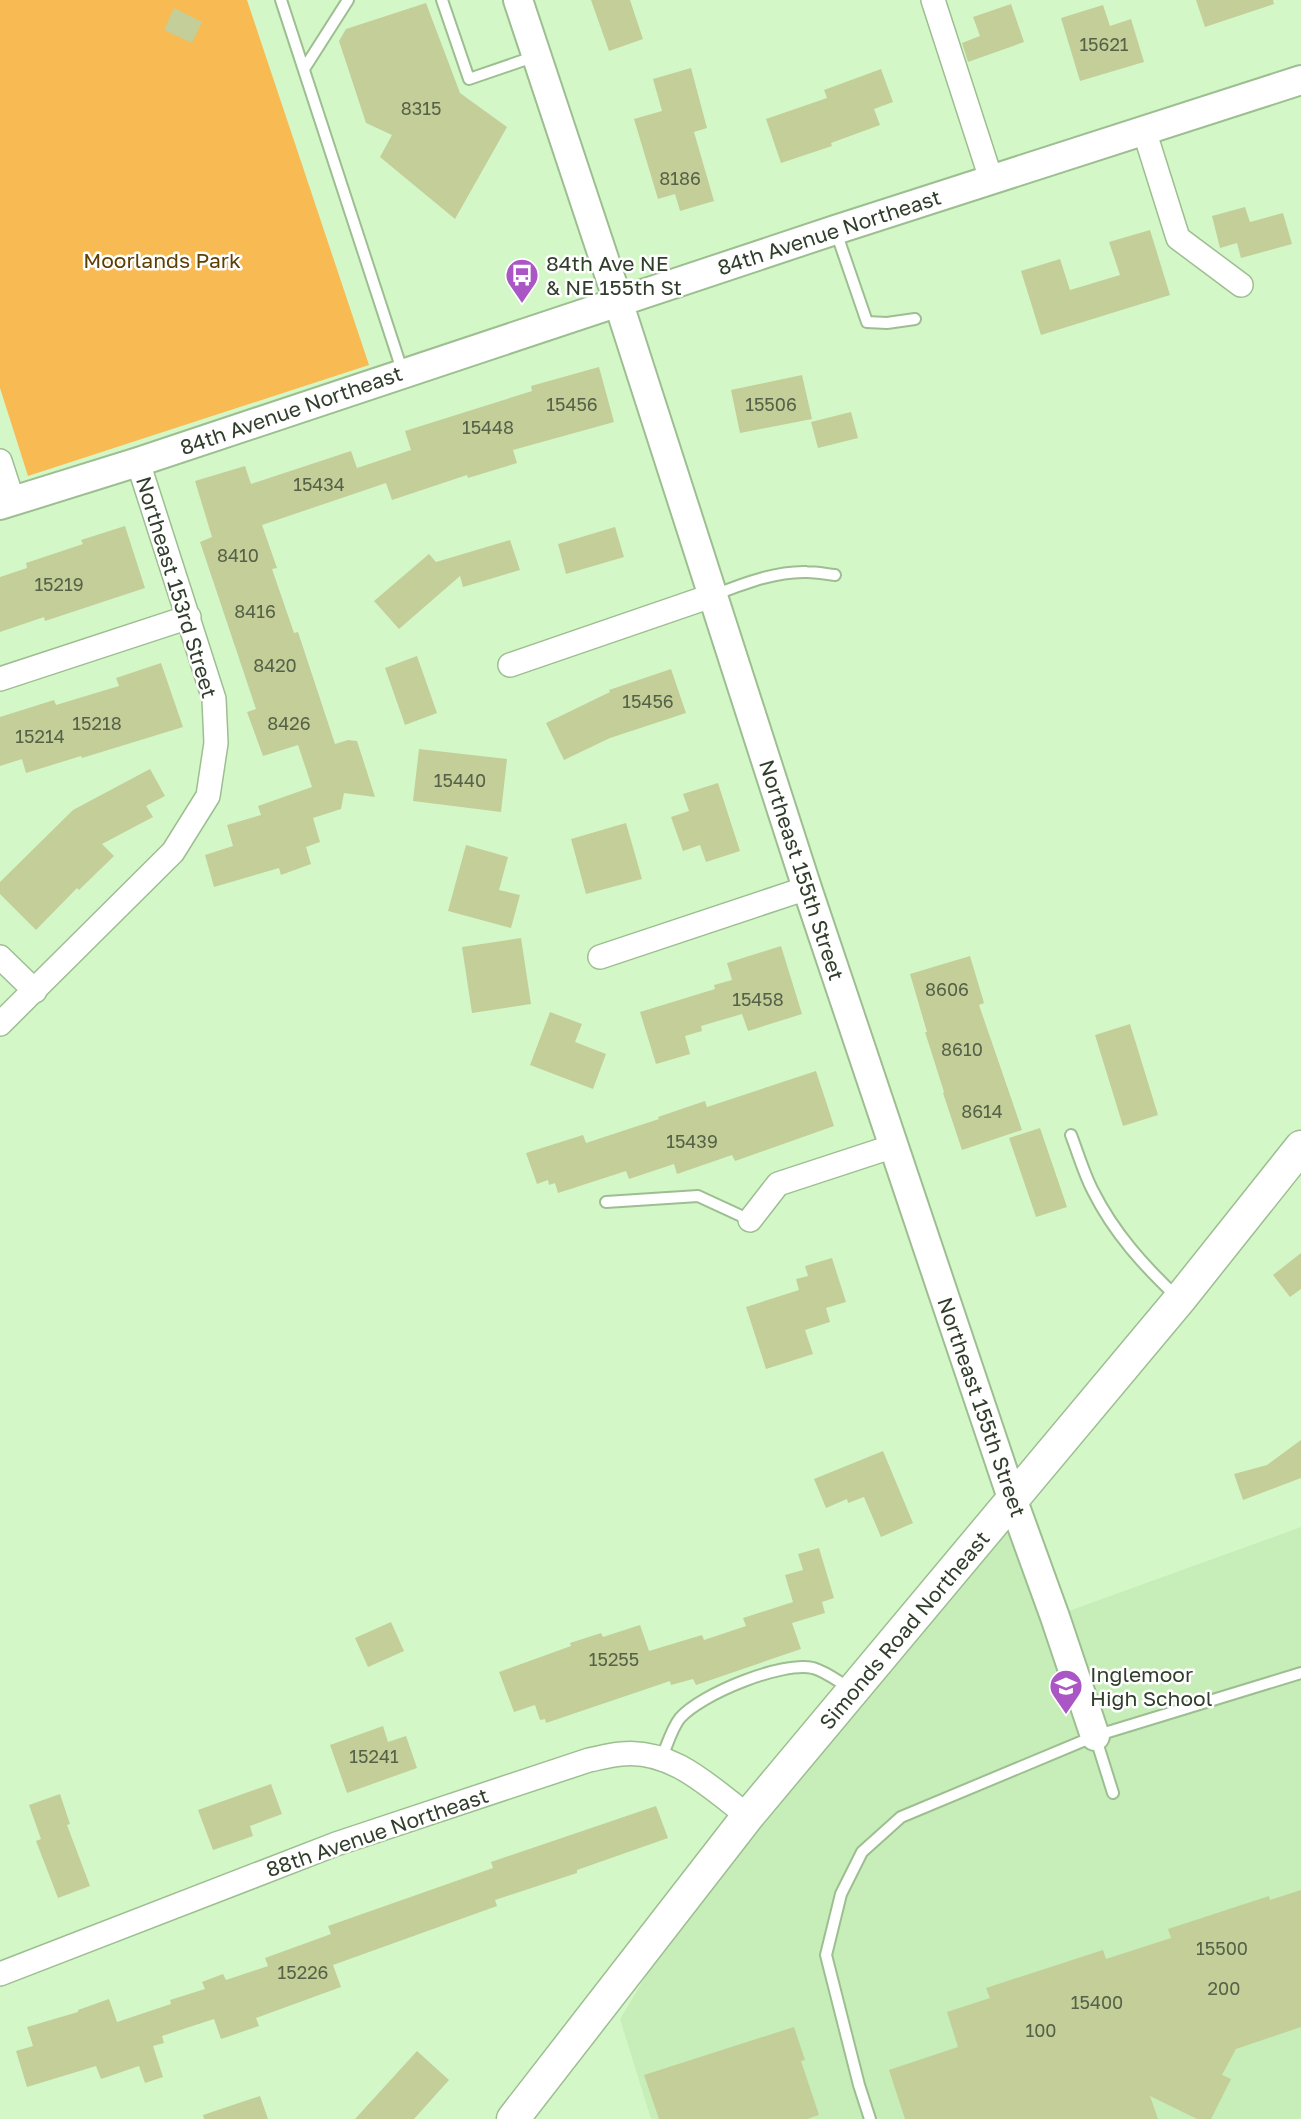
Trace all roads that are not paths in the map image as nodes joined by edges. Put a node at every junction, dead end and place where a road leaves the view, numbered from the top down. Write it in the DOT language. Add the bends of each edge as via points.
graph roads {
  1 [pos="281,0"];
  2 [pos="348,0"];
  3 [pos="442,0"];
  4 [pos="518,0"];
  5 [pos="933,0"];
  6 [pos="536,56"];
  7 [pos="304,69"];
  8 [pos="1301,80"];
  9 [pos="1144,130"];
  10 [pos="991,179"];
  11 [pos="835,230"];
  12 [pos="1241,285"];
  13 [pos="618,301"];
  14 [pos="915,319"];
  15 [pos="403,373"];
  16 [pos="0,461"];
  17 [pos="138,462"];
  18 [pos="6,503"];
  19 [pos="835,575"];
  20 [pos="711,596"];
  21 [pos="189,617"];
  22 [pos="510,665"];
  23 [pos="0,679"];
  24 [pos="807,888"];
  25 [pos="0,957"];
  26 [pos="600,957"];
  27 [pos="35,991"];
  28 [pos="0,1024"];
  29 [pos="1071,1135"];
  30 [pos="894,1146"];
  31 [pos="1301,1147"];
  32 [pos="606,1202"];
  33 [pos="750,1220"];
  34 [pos="1180,1299"];
  35 [pos="1013,1500"];
  36 [pos="1301,1673"];
  37 [pos="853,1690"];
  38 [pos="1095,1736"];
  39 [pos="662,1757"];
  40 [pos="1113,1793"];
  41 [pos="748,1816"];
  42 [pos="0,1974"];
  43 [pos="513,2119"];
  44 [pos="870,2119"];
  1 -- 7 [label="lane"];
  2 -- 7 [label="lane"];
  3 -- 6 [label="lane" via="469,79"];
  4 -- 6 [label="street, Northeast 155th Street"];
  5 -- 10 [label="street"];
  6 -- 13 [label="street, Northeast 155th Street"];
  7 -- 15 [label="lane"];
  8 -- 9 [label="street, 84th Avenue Northeast"];
  9 -- 10 [label="street, 84th Avenue Northeast"];
  9 -- 12 [label="street" via="1178,238"];
  10 -- 11 [label="street, 84th Avenue Northeast"];
  11 -- 13 [label="street, 84th Avenue Northeast"];
  11 -- 14 [label="lane" via="867,322"];
  13 -- 15 [label="street, 84th Avenue Northeast"];
  13 -- 20 [label="street, Northeast 155th Street"];
  15 -- 17 [label="street, 84th Avenue Northeast"];
  16 -- 18 [label="street"];
  17 -- 18 [label="street, 84th Avenue Northeast"];
  17 -- 21 [label="street, Northeast 153rd Street"];
  19 -- 20 [label="lane" via="777,575"];
  20 -- 22 [label="street"];
  20 -- 24 [label="street, Northeast 155th Street"];
  21 -- 23 [label="street"];
  21 -- 27 [label="street, Northeast 153rd Street" via="214,699 216,743 208,796 173,852"];
  24 -- 26 [label="street"];
  24 -- 30 [label="street, Northeast 155th Street"];
  25 -- 27 [label="street"];
  27 -- 28 [label="street"];
  29 -- 34 [label="lane" via="1108,1218 1126,1245"];
  30 -- 33 [label="street" via="778,1184"];
  30 -- 35 [label="street, Northeast 155th Street"];
  31 -- 34 [label="main road, Simonds Road Northeast"];
  32 -- 33 [label="lane" via="698,1196"];
  34 -- 35 [label="main road, Simonds Road Northeast"];
  35 -- 37 [label="main road, Simonds Road Northeast"];
  35 -- 38 [label="street, Northeast 155th Street"];
  36 -- 38 [label="lane"];
  37 -- 39 [label="lane" via="813,1668 767,1674 704,1699 680,1719"];
  37 -- 41 [label="main road, Simonds Road Northeast"];
  38 -- 40 [label="lane"];
  38 -- 44 [label="lane" via="901,1817 862,1852 834,1915 826,1955"];
  39 -- 41 [label="street, 88th Avenue Northeast"];
  39 -- 42 [label="street, 88th Avenue Northeast" via="623,1753 589,1760 336,1844"];
  41 -- 43 [label="main road, Simonds Road Northeast"];
}
